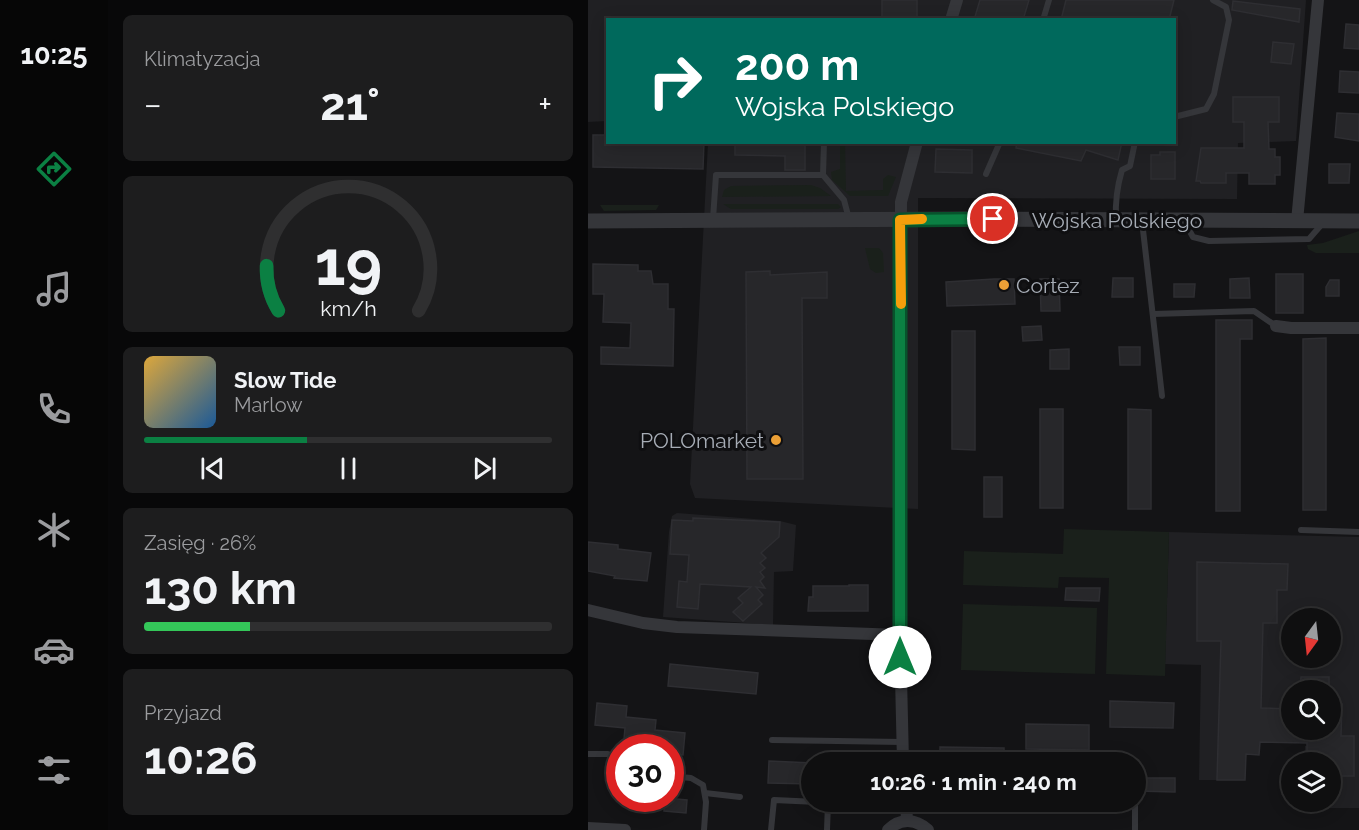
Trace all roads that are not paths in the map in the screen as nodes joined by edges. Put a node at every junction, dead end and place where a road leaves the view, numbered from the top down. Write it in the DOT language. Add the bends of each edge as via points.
graph roads {
  1 [pos="957,0"];
  2 [pos="1049,0"];
  3 [pos="1213,0"];
  4 [pos="1318,0"];
  5 [pos="952,18"];
  6 [pos="1044,18"];
  7 [pos="1176,116"];
  8 [pos="824,144"];
  9 [pos="916,144"];
  10 [pos="999,144"];
  11 [pos="1135,144"];
  12 [pos="986,174"];
  13 [pos="823,175"];
  14 [pos="849,219"];
  15 [pos="1116,219"];
  16 [pos="713,220"];
  17 [pos="900,220"];
  18 [pos="1142,220"];
  19 [pos="588,221"];
  20 [pos="1184,221"];
  21 [pos="1297,221"];
  22 [pos="1324,221"];
  23 [pos="1359,221"];
  24 [pos="1153,314"];
  25 [pos="1276,326"];
  26 [pos="1359,328"];
  27 [pos="1162,396"];
  28 [pos="1301,530"];
  29 [pos="1359,532"];
  30 [pos="588,610"];
  31 [pos="900,635"];
  32 [pos="772,740"];
  33 [pos="902,742"];
  34 [pos="902,752"];
  35 [pos="588,754"];
  36 [pos="606,754"];
  37 [pos="684,777"];
  38 [pos="705,794"];
  39 [pos="740,797"];
  40 [pos="801,802"];
  41 [pos="828,812"];
  42 [pos="907,812"];
  43 [pos="1136,812"];
  44 [pos="907,821"];
  45 [pos="588,828"];
  46 [pos="625,830"];
  47 [pos="704,830"];
  48 [pos="771,830"];
  49 [pos="827,830"];
  50 [pos="888,830"];
  51 [pos="928,830"];
  52 [pos="1135,830"];
  1 -- 5 [label="street"];
  2 -- 6 [label="lane"];
  3 -- 7 [label="lane" via="1226,7 1229,20 1214,94 1206,109"];
  4 -- 21 [label="street"];
  8 -- 13 [label="lane"];
  9 -- 17 [label="street"];
  10 -- 12 [label="lane"];
  11 -- 15 [label="lane" via="1130,166 1122,170 1117,184"];
  13 -- 14 [label="lane" via="844,200"];
  13 -- 16 [label="lane" via="716,175"];
  14 -- 16 [label="street, Wojska Polskiego"];
  14 -- 17 [label="street, Wojska Polskiego"];
  15 -- 17 [label="street, Wojska Polskiego"];
  15 -- 18 [label="street, Wojska Polskiego"];
  16 -- 19 [label="street, Wojska Polskiego"];
  17 -- 31 [label="street"];
  18 -- 20 [label="street, Wojska Polskiego"];
  18 -- 24 [label="lane"];
  20 -- 21 [label="street, Wojska Polskiego"];
  20 -- 22 [label="lane" via="1193,237 1209,241 1309,239"];
  21 -- 22 [label="street, Wojska Polskiego"];
  22 -- 23 [label="street, Wojska Polskiego"];
  24 -- 25 [label="lane" via="1254,311"];
  24 -- 27 [label="lane"];
  25 -- 26 [label="street"];
  28 -- 29 [label="lane"];
  30 -- 31 [label="street" via="677,627"];
  31 -- 33 [label="street"];
  32 -- 33 [label="lane"];
  33 -- 34 [label="street"];
  35 -- 36 [label="lane"];
  37 -- 38 [label="lane" via="703,785"];
  38 -- 39 [label="lane"];
  38 -- 47 [label="lane"];
  40 -- 48 [label="lane" via="774,800"];
  41 -- 49 [label="lane"];
  42 -- 44 [label="street"];
  43 -- 52 [label="lane"];
  44 -- 50 [label="street"];
  44 -- 51 [label="street"];
  45 -- 46 [label="street"];
}
